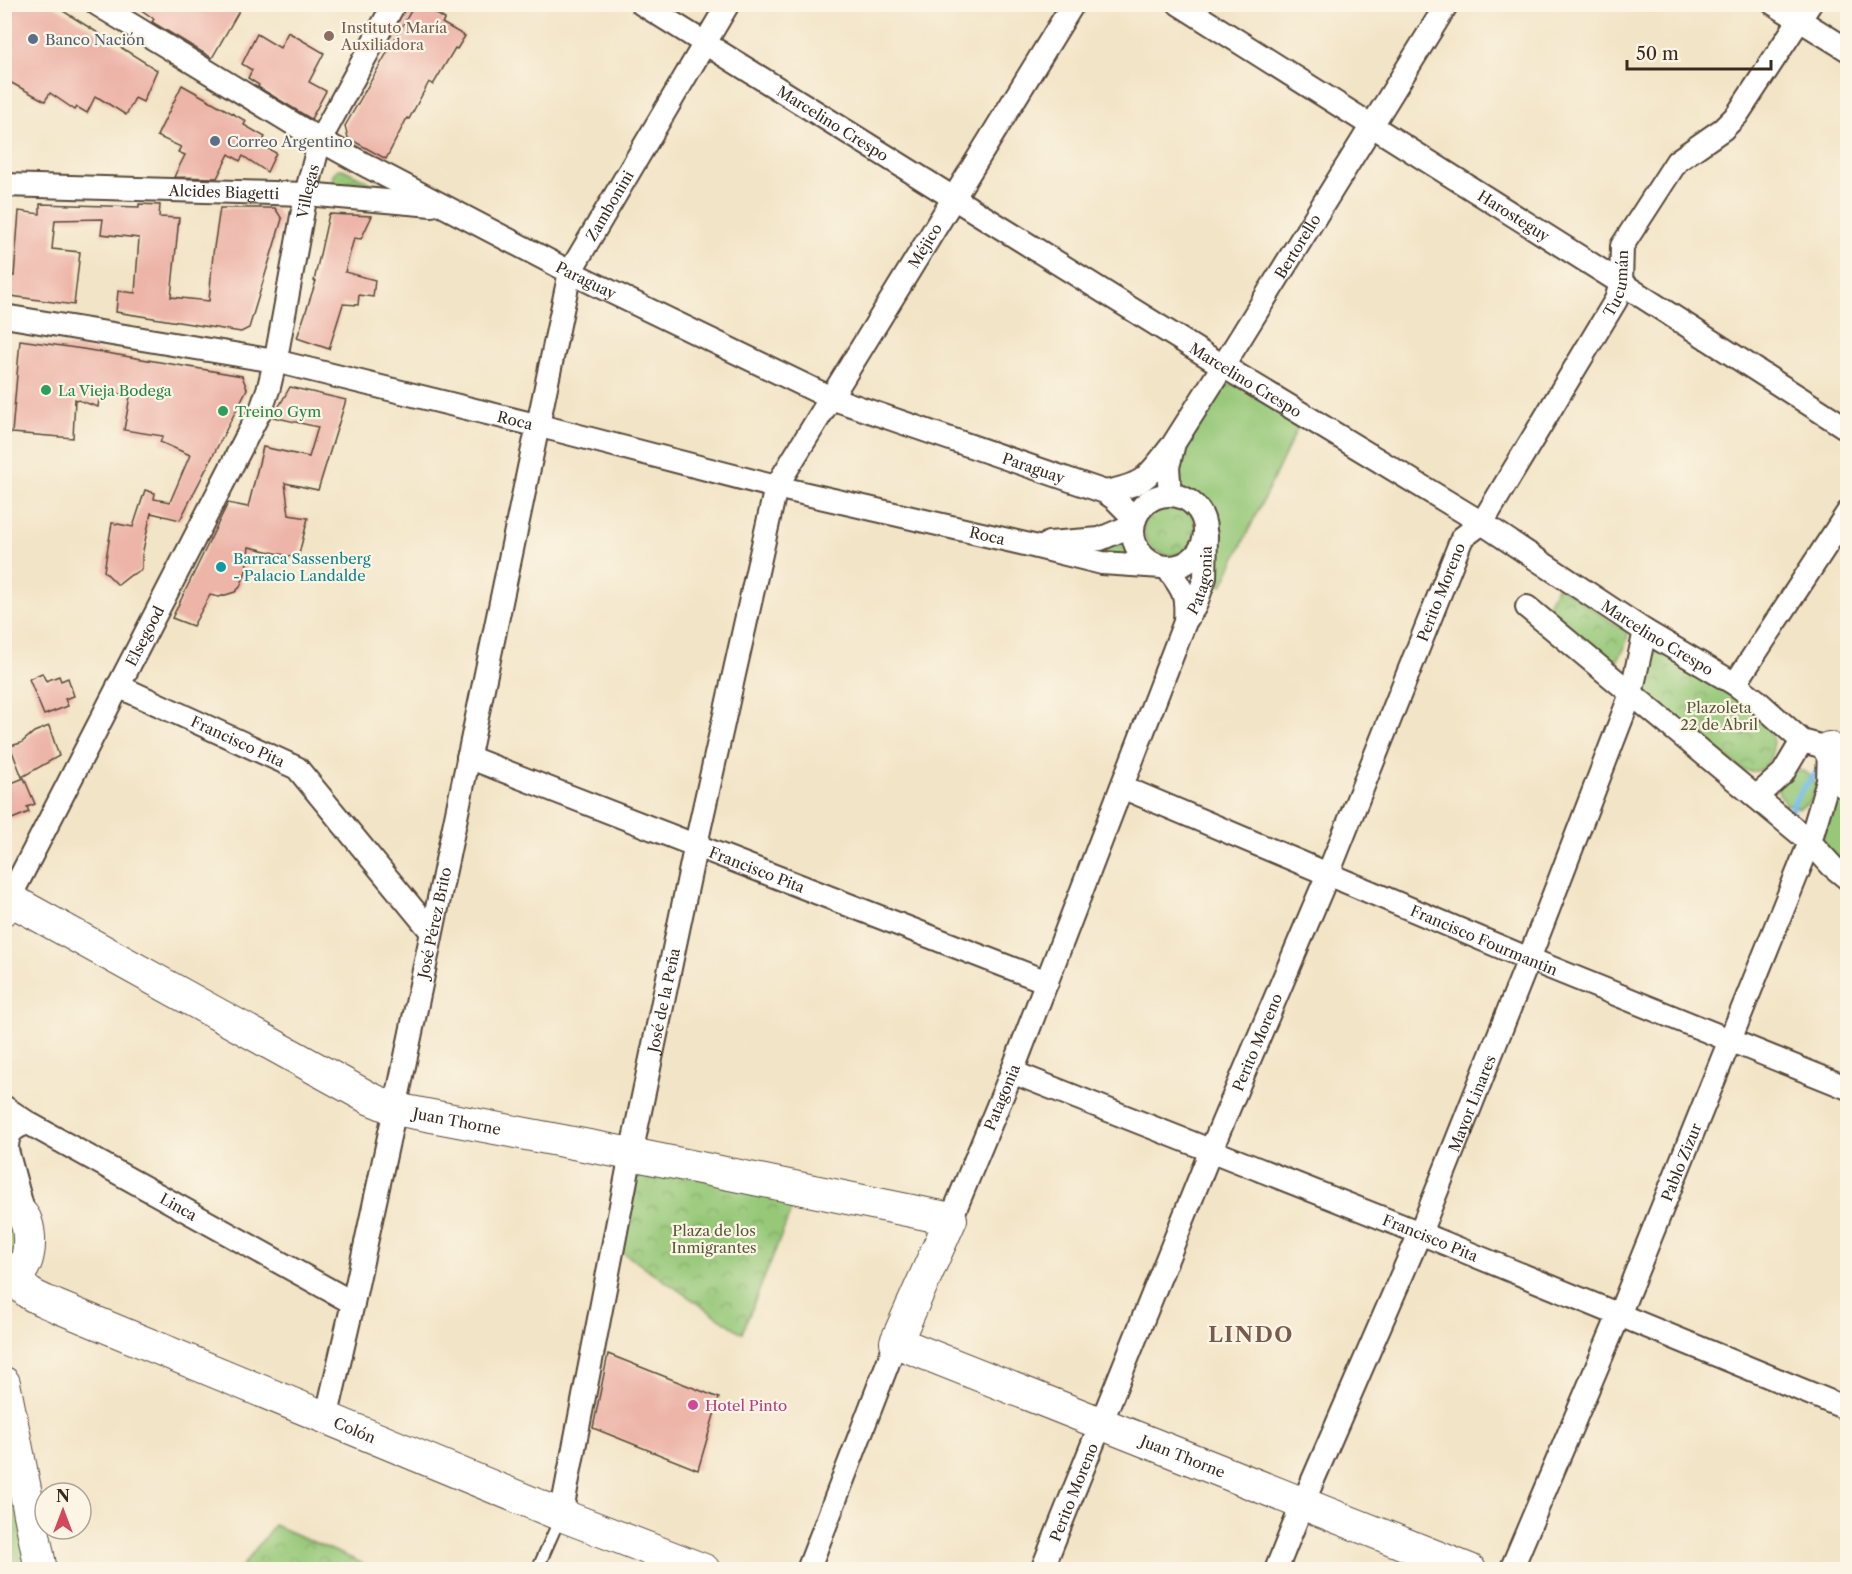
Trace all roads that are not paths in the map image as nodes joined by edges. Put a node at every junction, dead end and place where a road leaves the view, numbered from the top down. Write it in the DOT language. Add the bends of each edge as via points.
graph roads {
  1 [pos="97,4"];
  2 [pos="394,4"];
  3 [pos="642,4"];
  4 [pos="728,4"];
  5 [pos="1073,4"];
  6 [pos="1179,4"];
  7 [pos="1448,4"];
  8 [pos="1774,4"];
  9 [pos="1805,13"];
  10 [pos="705,44"];
  11 [pos="1848,50"];
  12 [pos="1372,127"];
  13 [pos="320,140"];
  14 [pos="4,185"];
  15 [pos="306,194"];
  16 [pos="953,199"];
  17 [pos="443,206"];
  18 [pos="570,272"];
  19 [pos="1621,283"];
  20 [pos="4,316"];
  21 [pos="275,361"];
  22 [pos="1223,366"];
  23 [pos="831,398"];
  24 [pos="538,425"];
  25 [pos="1848,429"];
  26 [pos="1174,443"];
  27 [pos="776,487"];
  28 [pos="1105,492"];
  29 [pos="1170,495"];
  30 [pos="1848,512"];
  31 [pos="1134,522"];
  32 [pos="1482,523"];
  33 [pos="1206,535"];
  34 [pos="1021,543"];
  35 [pos="1164,567"];
  36 [pos="1527,607"];
  37 [pos="1185,622"];
  38 [pos="1645,632"];
  39 [pos="1735,684"];
  40 [pos="118,686"];
  41 [pos="1631,694"];
  42 [pos="1826,748"];
  43 [pos="468,757"];
  44 [pos="1848,784"];
  45 [pos="1122,787"];
  46 [pos="1756,797"];
  47 [pos="1810,842"];
  48 [pos="696,844"];
  49 [pos="1328,874"];
  50 [pos="1848,879"];
  51 [pos="7,904"];
  52 [pos="431,931"];
  53 [pos="1529,960"];
  54 [pos="1047,982"];
  55 [pos="1730,1041"];
  56 [pos="1012,1072"];
  57 [pos="1848,1088"];
  58 [pos="4,1107"];
  59 [pos="395,1109"];
  60 [pos="28,1123"];
  61 [pos="1211,1150"];
  62 [pos="631,1154"];
  63 [pos="11,1207"];
  64 [pos="951,1219"];
  65 [pos="1420,1233"];
  66 [pos="9,1284"];
  67 [pos="353,1303"];
  68 [pos="1619,1315"];
  69 [pos="896,1342"];
  70 [pos="4,1383"];
  71 [pos="1848,1409"];
  72 [pos="326,1419"];
  73 [pos="1101,1422"];
  74 [pos="1302,1503"];
  75 [pos="561,1515"];
  76 [pos="41,1569"];
  77 [pos="537,1569"];
  78 [pos="704,1569"];
  79 [pos="808,1569"];
  80 [pos="1042,1569"];
  81 [pos="1276,1569"];
  82 [pos="1470,1569"];
  83 [pos="1512,1569"];
  1 -- 13 [label="street, Paraguay"];
  2 -- 13 [label="street, Villegas"];
  3 -- 10 [label="street, Marcelino Crespo"];
  4 -- 10 [label="street, Zambonini"];
  5 -- 16 [label="street, Méjico"];
  6 -- 12 [label="street, Harosteguy"];
  7 -- 12 [label="street, Bertorello"];
  8 -- 9 [label="street"];
  9 -- 11 [label="street"];
  9 -- 19 [label="street, Tucumán" via="1737,115 1677,161 1622,246"];
  10 -- 16 [label="street, Marcelino Crespo"];
  10 -- 18 [label="street, Zambonini"];
  12 -- 19 [label="street, Harosteguy"];
  12 -- 22 [label="street, Bertorello"];
  13 -- 15 [label="street, Villegas"];
  13 -- 17 [label="street, Paraguay"];
  14 -- 15 [label="street, Alcides Biagetti"];
  15 -- 17 [label="street, Alcides Biagetti"];
  15 -- 21 [label="street, Villegas"];
  16 -- 22 [label="street, Marcelino Crespo"];
  16 -- 23 [label="street, Méjico"];
  17 -- 18 [label="street, Paraguay"];
  18 -- 23 [label="street, Paraguay"];
  18 -- 24 [label="street, Zambonini"];
  19 -- 25 [label="street, Harosteguy"];
  19 -- 32 [label="street, Tucumán" via="1616,300"];
  20 -- 21 [label="street, Roca"];
  21 -- 24 [label="street, Roca"];
  21 -- 40 [label="street, Elsegood" via="262,407"];
  22 -- 26 [label="street, Bertorello"];
  22 -- 32 [label="street, Marcelino Crespo"];
  23 -- 27 [label="street, Méjico"];
  23 -- 28 [label="street, Paraguay"];
  24 -- 27 [label="street, Roca"];
  24 -- 43 [label="street, José Pérez Brito"];
  26 -- 28 [label="street" via="1140,483"];
  26 -- 29 [label="street, Bertorello" via="1168,467"];
  27 -- 34 [label="street, Roca"];
  27 -- 48 [label="street, José de la Peña"];
  28 -- 31 [label="street, Paraguay"];
  29 -- 31 [label="street" via="1148,501"];
  29 -- 33 [label="street" via="1192,503 1205,522"];
  30 -- 39 [label="street"];
  31 -- 34 [label="street" via="1100,540"];
  31 -- 35 [label="street" via="1135,544 1141,555"];
  32 -- 38 [label="street, Marcelino Crespo"];
  32 -- 49 [label="street, Perito Moreno" via="1462,538"];
  33 -- 35 [label="street" via="1203,547 1186,564"];
  33 -- 37 [label="street, Patagonia" via="1205,578"];
  34 -- 35 [label="street" via="1102,563"];
  35 -- 37 [label="street, Patagonia" via="1184,592"];
  36 -- 41 [label="street"];
  37 -- 45 [label="street, Patagonia"];
  38 -- 39 [label="street, Marcelino Crespo"];
  38 -- 41 [label="street, Mayor Linares"];
  39 -- 42 [label="street, Marcelino Crespo"];
  40 -- 51 [label="street, Elsegood"];
  40 -- 52 [label="street, Francisco Pita" via="297,768"];
  41 -- 46 [label="street"];
  41 -- 53 [label="street, Mayor Linares"];
  42 -- 44 [label="street"];
  42 -- 46 [label="street" via="1783,773"];
  42 -- 47 [label="street, Pablo Zizur" via="1828,781"];
  43 -- 48 [label="street, Francisco Pita"];
  43 -- 52 [label="street, José Pérez Brito"];
  45 -- 49 [label="street, Francisco Fourmantin"];
  45 -- 54 [label="street, Patagonia"];
  46 -- 47 [label="street"];
  47 -- 50 [label="street"];
  47 -- 55 [label="street, Pablo Zizur"];
  48 -- 54 [label="street, Francisco Pita"];
  48 -- 62 [label="street, José de la Peña"];
  49 -- 53 [label="street, Francisco Fourmantin"];
  49 -- 61 [label="street, Perito Moreno"];
  51 -- 59 [label="street, Juan Thorne" via="371,1100"];
  52 -- 59 [label="street, José Pérez Brito"];
  53 -- 55 [label="street, Francisco Fourmantin"];
  53 -- 65 [label="street, Mayor Linares"];
  54 -- 56 [label="street, Patagonia"];
  55 -- 57 [label="street, Francisco Fourmantin"];
  55 -- 68 [label="street, Pablo Zizur"];
  56 -- 61 [label="street, Francisco Pita"];
  56 -- 64 [label="street, Patagonia"];
  58 -- 60 [label="street, Linca"];
  59 -- 62 [label="street, Juan Thorne"];
  59 -- 67 [label="street, José Pérez Brito"];
  60 -- 63 [label="street" via="17,1126 7,1141"];
  60 -- 67 [label="street, Linca"];
  61 -- 65 [label="street, Francisco Pita"];
  61 -- 73 [label="street, Perito Moreno"];
  62 -- 64 [label="street, Juan Thorne"];
  62 -- 75 [label="street, José de la Peña"];
  63 -- 66 [label="street" via="28,1233 25,1265"];
  64 -- 69 [label="street, Patagonia"];
  65 -- 68 [label="street, Francisco Pita"];
  65 -- 74 [label="street, Mayor Linares"];
  66 -- 72 [label="street, Colón"];
  67 -- 72 [label="street, José Pérez Brito"];
  68 -- 71 [label="street, Francisco Pita"];
  68 -- 83 [label="street, Pablo Zizur"];
  69 -- 73 [label="street, Juan Thorne"];
  69 -- 79 [label="street, Patagonia"];
  70 -- 76 [label="street"];
  72 -- 75 [label="street, Colón"];
  73 -- 74 [label="street, Juan Thorne"];
  73 -- 80 [label="street, Perito Moreno"];
  74 -- 81 [label="street, Mayor Linares"];
  74 -- 82 [label="street, Juan Thorne"];
  75 -- 77 [label="lane"];
  75 -- 78 [label="street, Colón"];
}
